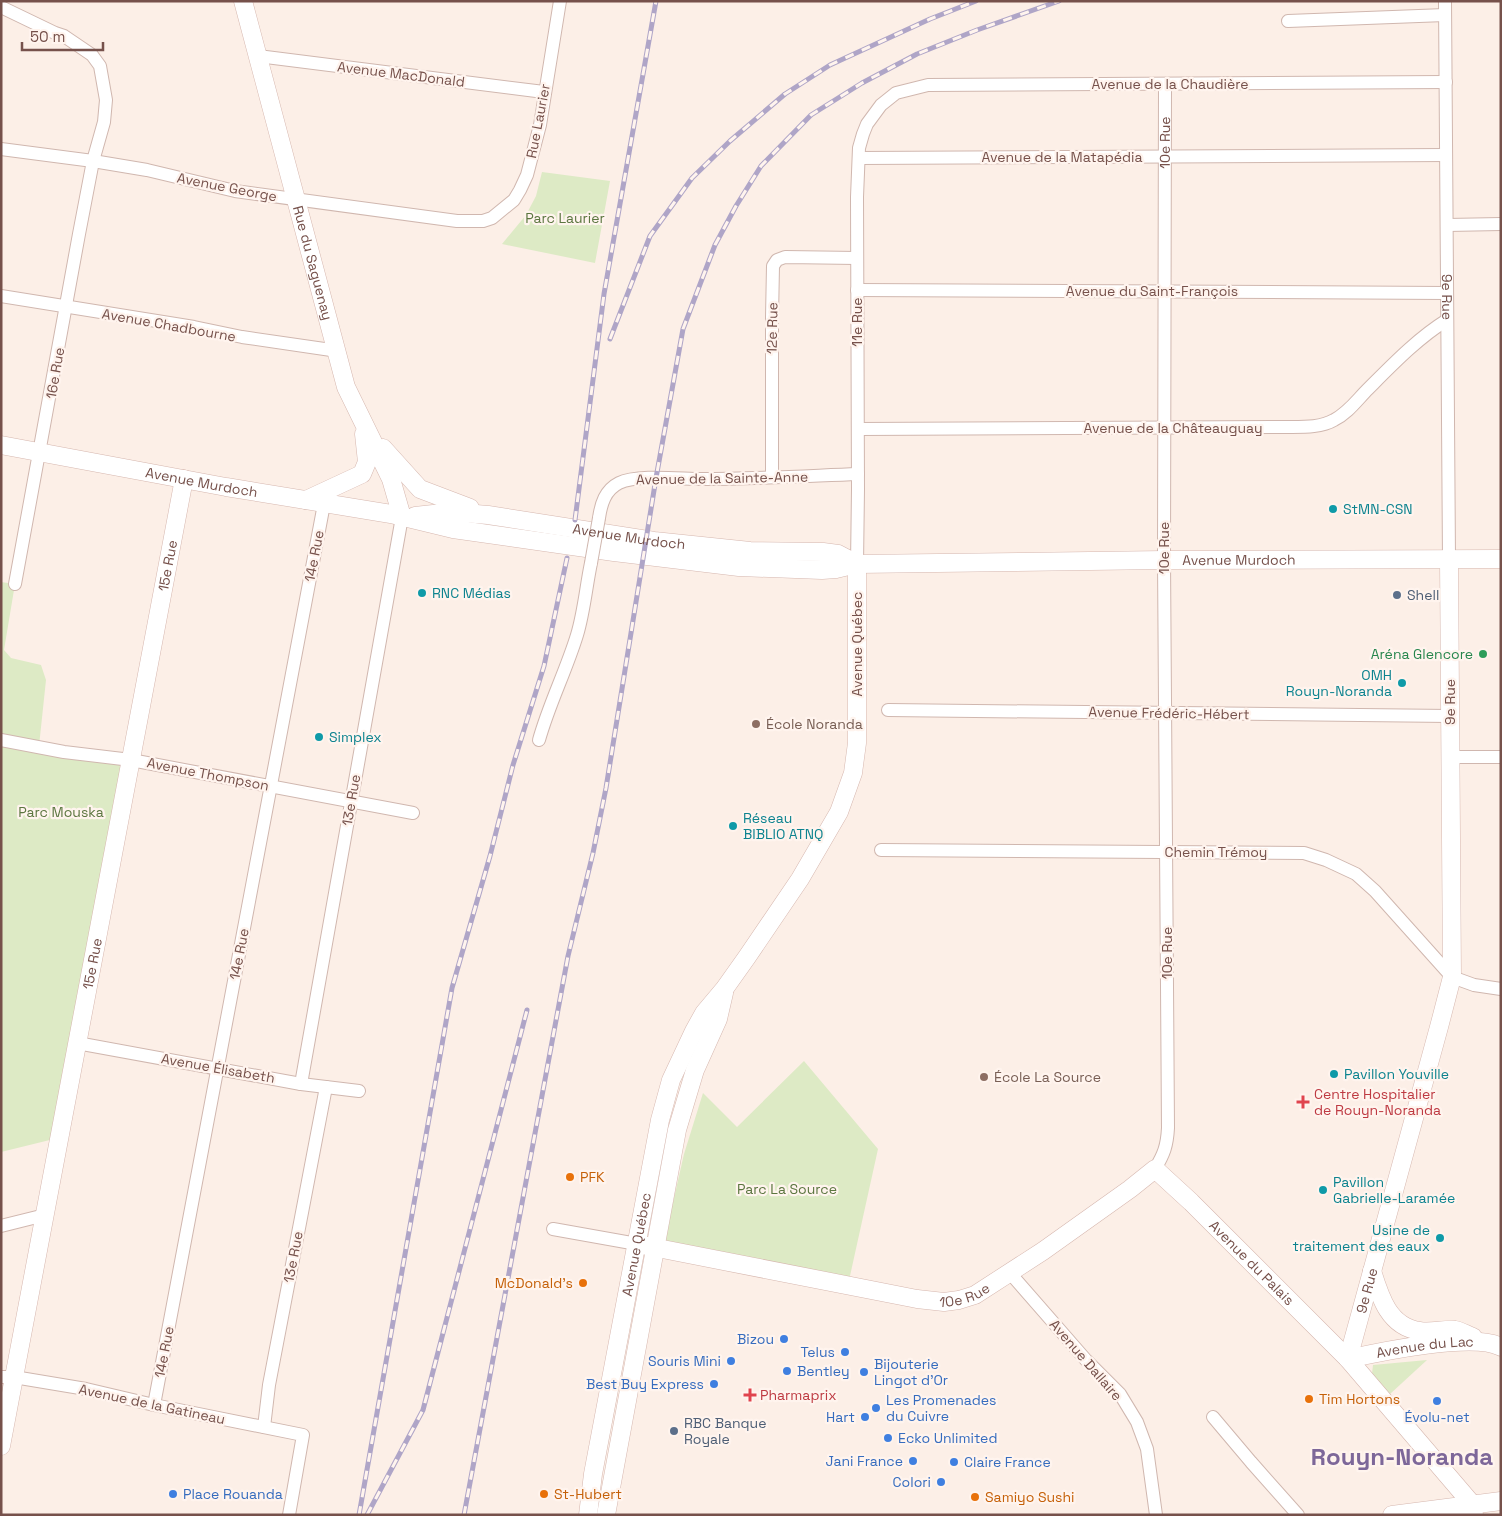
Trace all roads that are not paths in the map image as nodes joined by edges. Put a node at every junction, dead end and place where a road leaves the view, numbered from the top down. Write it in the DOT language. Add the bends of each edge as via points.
graph roads {
  1 [pos="243,1"];
  2 [pos="560,1"];
  3 [pos="1445,1"];
  4 [pos="1,7"];
  5 [pos="1445,15"];
  6 [pos="1288,21"];
  7 [pos="258,56"];
  8 [pos="1446,82"];
  9 [pos="1165,84"];
  10 [pos="544,92"];
  11 [pos="896,93"];
  12 [pos="1,149"];
  13 [pos="1446,155"];
  14 [pos="1165,156"];
  15 [pos="859,158"];
  16 [pos="93,161"];
  17 [pos="297,199"];
  18 [pos="482,221"];
  19 [pos="1501,224"];
  20 [pos="1446,225"];
  21 [pos="857,258"];
  22 [pos="857,290"];
  23 [pos="1165,291"];
  24 [pos="1447,293"];
  25 [pos="1,296"];
  26 [pos="66,308"];
  27 [pos="1447,320"];
  28 [pos="338,351"];
  29 [pos="358,412"];
  30 [pos="1165,428"];
  31 [pos="858,429"];
  32 [pos="1,445"];
  33 [pos="40,452"];
  34 [pos="858,474"];
  35 [pos="772,477"];
  36 [pos="184,479"];
  37 [pos="306,500"];
  38 [pos="324,504"];
  39 [pos="402,517"];
  40 [pos="502,517"];
  41 [pos="1449,559"];
  42 [pos="1501,559"];
  43 [pos="1164,560"];
  44 [pos="857,564"];
  45 [pos="15,584"];
  46 [pos="888,710"];
  47 [pos="1166,712"];
  48 [pos="1450,716"];
  49 [pos="1,740"];
  50 [pos="539,740"];
  51 [pos="1450,757"];
  52 [pos="1501,757"];
  53 [pos="131,760"];
  54 [pos="271,786"];
  55 [pos="351,801"];
  56 [pos="413,813"];
  57 [pos="881,850"];
  58 [pos="1166,851"];
  59 [pos="1452,977"];
  60 [pos="725,988"];
  61 [pos="1501,989"];
  62 [pos="77,1043"];
  63 [pos="218,1068"];
  64 [pos="301,1084"];
  65 [pos="326,1087"];
  66 [pos="359,1091"];
  67 [pos="1155,1168"];
  68 [pos="45,1214"];
  69 [pos="1,1226"];
  70 [pos="553,1229"];
  71 [pos="637,1244"];
  72 [pos="655,1248"];
  73 [pos="1372,1271"];
  74 [pos="1010,1273"];
  75 [pos="1493,1344"];
  76 [pos="1348,1359"];
  77 [pos="8,1377"];
  78 [pos="154,1405"];
  79 [pos="1213,1417"];
  80 [pos="264,1427"];
  81 [pos="1,1446"];
  82 [pos="1501,1501"];
  83 [pos="1473,1510"];
  84 [pos="288,1515"];
  85 [pos="588,1515"];
  86 [pos="606,1515"];
  87 [pos="1156,1515"];
  88 [pos="1298,1515"];
  89 [pos="1392,1515"];
  1 -- 7 [label="street, Rue du Saguenay"];
  2 -- 10 [label="street, Rue Laurier"];
  3 -- 5 [label="street, 9e Rue"];
  4 -- 16 [label="street, 16e Rue" via="64,36 92,54 100,66 106,100 104,122"];
  5 -- 6 [label="street"];
  5 -- 8 [label="street, 9e Rue"];
  7 -- 10 [label="street, Avenue MacDonald"];
  7 -- 17 [label="street, Rue du Saguenay"];
  8 -- 9 [label="street, Avenue de la Chaudière"];
  8 -- 13 [label="street, 9e Rue"];
  9 -- 11 [label="street, Avenue de la Chaudière" via="928,84"];
  9 -- 14 [label="street, 10e Rue"];
  10 -- 18 [label="street, Rue Laurier" via="540,125 520,190 514,200 492,218"];
  11 -- 15 [label="street, 11e Rue" via="881,105 867,124"];
  12 -- 16 [label="street, Avenue George"];
  13 -- 14 [label="street, Avenue de la Matapédia"];
  13 -- 20 [label="street, 9e Rue"];
  14 -- 15 [label="street, Avenue de la Matapédia"];
  14 -- 23 [label="street, 10e Rue"];
  15 -- 21 [label="street, 11e Rue"];
  16 -- 17 [label="street, Avenue George" via="235,191"];
  16 -- 26 [label="street, 16e Rue"];
  17 -- 18 [label="street, Avenue George" via="457,221"];
  17 -- 28 [label="street, Rue du Saguenay"];
  19 -- 20 [label="street"];
  20 -- 24 [label="street, 9e Rue"];
  21 -- 22 [label="street, 11e Rue"];
  21 -- 35 [label="street, 12e Rue" via="785,257 773,266"];
  22 -- 23 [label="street, Avenue du Saint-François"];
  22 -- 31 [label="street, 11e Rue"];
  23 -- 24 [label="street, Avenue du Saint-François"];
  23 -- 30 [label="street, 10e Rue"];
  24 -- 27 [label="street, 9e Rue"];
  25 -- 26 [label="street, Avenue Chadbourne"];
  26 -- 28 [label="street, Avenue Chadbourne"];
  26 -- 33 [label="street, 16e Rue"];
  27 -- 30 [label="street, Avenue de la Châteauguay" via="1434,327 1400,358 1349,410 1328,423 1292,427"];
  27 -- 41 [label="street, 9e Rue"];
  28 -- 29 [label="street, Rue du Saguenay" via="346,388"];
  29 -- 37 [label="street" via="366,443 362,474"];
  29 -- 39 [label="street, Rue du Saguenay" via="391,479"];
  29 -- 40 [label="street" via="386,453 420,489 459,505"];
  30 -- 31 [label="street, Avenue de la Châteauguay"];
  30 -- 43 [label="street, 10e Rue"];
  31 -- 34 [label="street, 11e Rue"];
  32 -- 33 [label="street, Avenue Murdoch"];
  33 -- 36 [label="street, Avenue Murdoch"];
  33 -- 45 [label="street, 16e Rue"];
  34 -- 35 [label="street, Avenue de la Sainte-Anne"];
  34 -- 44 [label="street, 11e Rue"];
  35 -- 50 [label="street, Avenue de la Sainte-Anne, bridge" via="626,481 606,496 602,503 578,633"];
  36 -- 37 [label="street, Avenue Murdoch"];
  36 -- 53 [label="street, 15e Rue"];
  37 -- 38 [label="street, Avenue Murdoch"];
  38 -- 39 [label="street, Avenue Murdoch"];
  38 -- 54 [label="street, 14e Rue"];
  39 -- 40 [label="street, Avenue Murdoch" via="452,512"];
  39 -- 44 [label="street, Avenue Murdoch" via="453,529 715,565 822,570"];
  39 -- 55 [label="street, 13e Rue"];
  40 -- 44 [label="street, Avenue Murdoch" via="654,541 750,551 838,554"];
  41 -- 42 [label="street, Avenue Murdoch"];
  41 -- 43 [label="street, Avenue Murdoch"];
  41 -- 48 [label="street, 9e Rue"];
  43 -- 44 [label="street, Avenue Murdoch"];
  43 -- 47 [label="street, 10e Rue"];
  44 -- 60 [label="street, Avenue Québec" via="857,743 853,773 827,835"];
  46 -- 47 [label="street, Avenue Frédéric-Hébert"];
  47 -- 48 [label="street, Avenue Frédéric-Hébert"];
  47 -- 58 [label="street, 10e Rue"];
  48 -- 51 [label="street, 9e Rue"];
  49 -- 53 [label="street, Avenue Thompson"];
  51 -- 52 [label="street"];
  51 -- 59 [label="street, 9e Rue"];
  53 -- 54 [label="street, Avenue Thompson"];
  53 -- 62 [label="street, 15e Rue"];
  54 -- 55 [label="street, Avenue Thompson"];
  54 -- 63 [label="street, 14e Rue"];
  55 -- 56 [label="street, Avenue Thompson"];
  55 -- 64 [label="street, 13e Rue"];
  57 -- 58 [label="street, Chemin Trémoy"];
  58 -- 59 [label="street, Chemin Trémoy" via="1304,853 1341,866 1375,891"];
  58 -- 67 [label="street, 10e Rue" via="1168,1128 1167,1145"];
  59 -- 61 [label="street, Chemin Trémoy" via="1474,985"];
  59 -- 73 [label="street, 9e Rue"];
  60 -- 71 [label="street, Avenue Québec" via="704,1013 671,1080 660,1120"];
  60 -- 72 [label="street, Avenue Québec" via="718,1019 681,1113"];
  62 -- 63 [label="street, Avenue Élisabeth"];
  62 -- 68 [label="street, 15e Rue"];
  63 -- 64 [label="street, Avenue Élisabeth"];
  63 -- 78 [label="street, 14e Rue"];
  64 -- 65 [label="street, Avenue Élisabeth"];
  65 -- 66 [label="street, Avenue Élisabeth"];
  65 -- 80 [label="street, 13e Rue" via="269,1385"];
  67 -- 74 [label="street, 10e Rue" via="1130,1190"];
  67 -- 76 [label="street, Avenue du Palais"];
  68 -- 69 [label="street"];
  68 -- 77 [label="street, 15e Rue"];
  70 -- 71 [label="street, 10e Rue"];
  71 -- 72 [label="street, 10e Rue"];
  71 -- 85 [label="street, Avenue Québec"];
  72 -- 74 [label="street, 10e Rue" via="876,1292 944,1302 974,1295"];
  72 -- 86 [label="street, Avenue Québec"];
  73 -- 75 [label="street" via="1382,1302 1389,1314 1402,1325 1420,1331 1455,1330"];
  73 -- 76 [label="street, 9e Rue"];
  74 -- 87 [label="street, Avenue Dallaire" via="1120,1394 1147,1450"];
  75 -- 76 [label="street, Avenue du Lac" via="1455,1342 1390,1349"];
  76 -- 83 [label="street, Avenue du Palais"];
  77 -- 78 [label="street, Avenue de la Gatineau" via="86,1389"];
  77 -- 81 [label="street, 15e Rue"];
  78 -- 80 [label="street, Avenue de la Gatineau"];
  79 -- 88 [label="street"];
  80 -- 84 [label="street, Avenue de la Gatineau" via="303,1435"];
  82 -- 83 [label="street"];
  83 -- 89 [label="street"];
}
